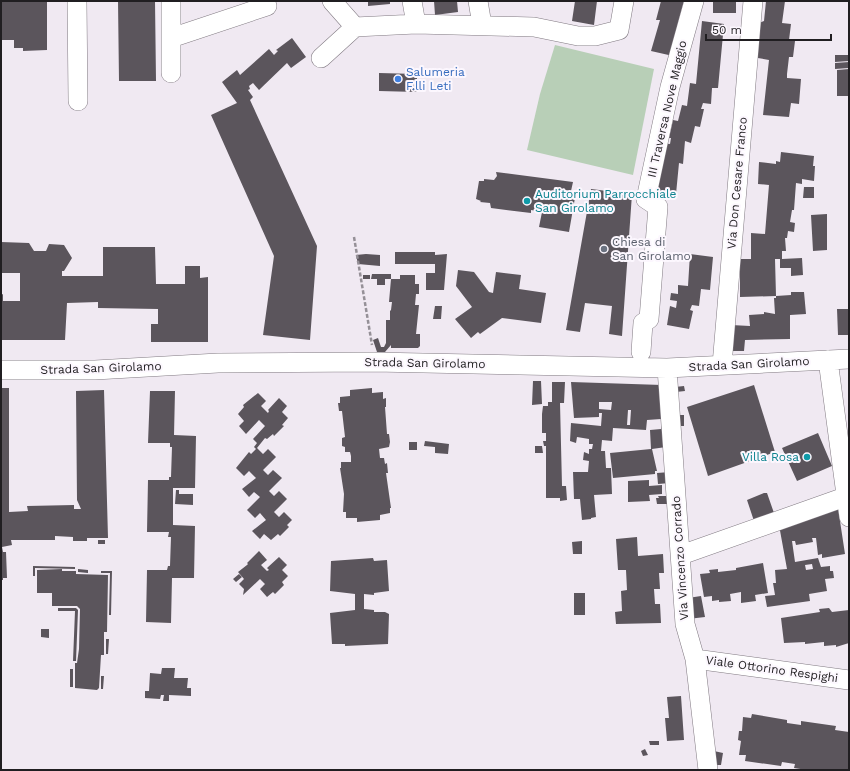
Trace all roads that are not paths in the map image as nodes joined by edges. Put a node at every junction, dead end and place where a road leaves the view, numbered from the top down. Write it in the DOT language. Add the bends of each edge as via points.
graph roads {
  1 [pos="77,1"];
  2 [pos="171,1"];
  3 [pos="263,1"];
  4 [pos="332,1"];
  5 [pos="412,1"];
  6 [pos="478,1"];
  7 [pos="624,1"];
  8 [pos="694,1"];
  9 [pos="753,1"];
  10 [pos="416,24"];
  11 [pos="482,25"];
  12 [pos="356,27"];
  13 [pos="171,38"];
  14 [pos="321,58"];
  15 [pos="171,73"];
  16 [pos="78,101"];
  17 [pos="641,352"];
  18 [pos="849,359"];
  19 [pos="828,360"];
  20 [pos="722,365"];
  21 [pos="667,368"];
  22 [pos="1,370"];
  23 [pos="845,497"];
  24 [pos="849,517"];
  25 [pos="681,555"];
  26 [pos="695,659"];
  27 [pos="849,680"];
  28 [pos="708,770"];
  1 -- 16 [label="street"];
  2 -- 13 [label="street"];
  3 -- 13 [label="street" via="267,6"];
  4 -- 12 [label="street"];
  5 -- 10 [label="street"];
  6 -- 11 [label="street"];
  7 -- 11 [label="street" via="620,30 595,36 578,36 534,27"];
  8 -- 17 [label="street, III Traversa Nove Maggio" via="670,87 646,199 658,207 649,319 643,323"];
  9 -- 20 [label="street, Via Don Cesare Franco"];
  10 -- 11 [label="street"];
  10 -- 12 [label="street"];
  12 -- 14 [label="street"];
  13 -- 15 [label="street"];
  18 -- 19 [label="street, Strada San Girolamo"];
  19 -- 20 [label="street, Strada San Girolamo"];
  19 -- 23 [label="street"];
  20 -- 21 [label="street, Strada San Girolamo"];
  21 -- 22 [label="street, Strada San Girolamo" via="360,362 218,363 95,370"];
  21 -- 25 [label="street, Via Vincenzo Corrado"];
  23 -- 24 [label="street"];
  23 -- 25 [label="street"];
  25 -- 26 [label="street, Via Vincenzo Corrado" via="684,624"];
  26 -- 27 [label="street, Viale Ottorino Respighi"];
  26 -- 28 [label="street, Via Vincenzo Corrado"];
}
